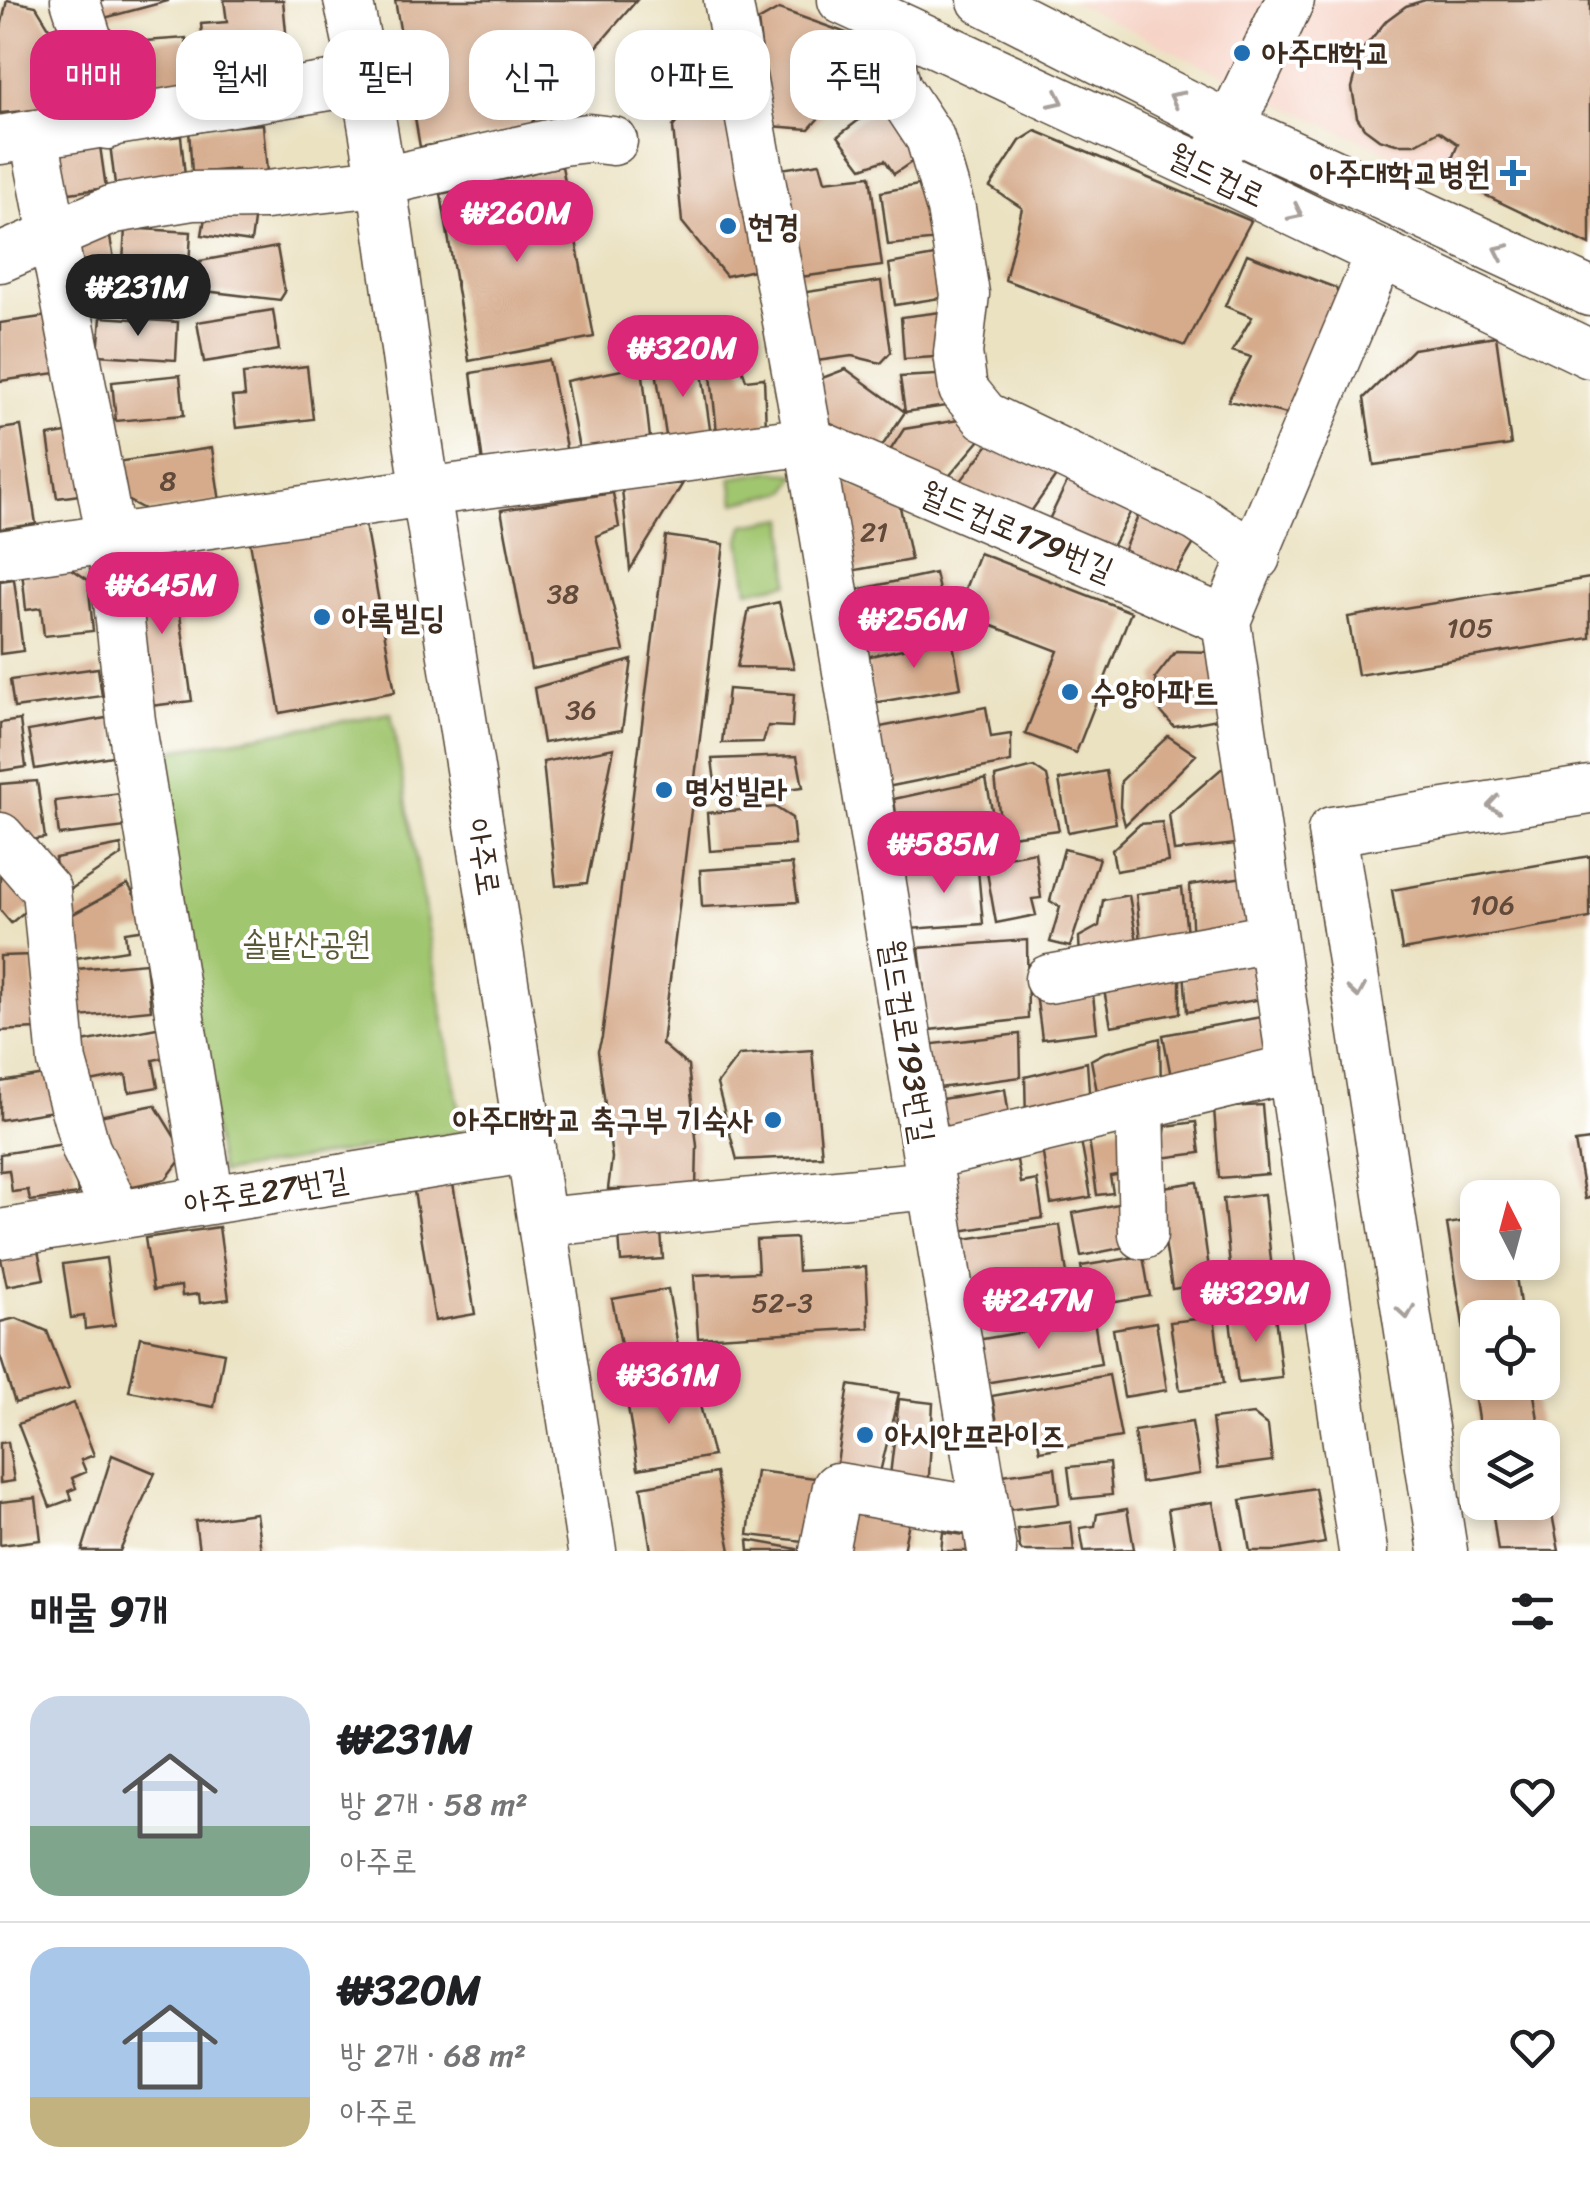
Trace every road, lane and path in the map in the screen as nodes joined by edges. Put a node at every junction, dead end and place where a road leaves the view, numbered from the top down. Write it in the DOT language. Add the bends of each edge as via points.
graph roads {
  1 [pos="75,0"];
  2 [pos="348,0"];
  3 [pos="728,0"];
  4 [pos="982,0"];
  5 [pos="1290,0"];
  6 [pos="861,9"];
  7 [pos="355,30"];
  8 [pos="323,87"];
  9 [pos="371,120"];
  10 [pos="106,125"];
  11 [pos="1232,126"];
  12 [pos="17,138"];
  13 [pos="614,141"];
  14 [pos="1208,170"];
  15 [pos="380,182"];
  16 [pos="54,237"];
  17 [pos="1380,254"];
  18 [pos="0,258"];
  19 [pos="1590,292"];
  20 [pos="1590,354"];
  21 [pos="809,440"];
  22 [pos="426,492"];
  23 [pos="111,538"];
  24 [pos="0,555"];
  25 [pos="1256,557"];
  26 [pos="1226,621"];
  27 [pos="1590,790"];
  28 [pos="0,837"];
  29 [pos="1272,938"];
  30 [pos="1049,979"];
  31 [pos="1290,1069"];
  32 [pos="1140,1105"];
  33 [pos="531,1148"];
  34 [pos="929,1171"];
  35 [pos="210,1200"];
  36 [pos="118,1215"];
  37 [pos="543,1222"];
  38 [pos="0,1234"];
  39 [pos="1143,1235"];
  40 [pos="988,1531"];
  41 [pos="592,1551"];
  42 [pos="824,1551"];
  43 [pos="1363,1551"];
  44 [pos="1443,1551"];
  1 -- 10 [label="street"];
  2 -- 7 [label="street, 아주로"];
  3 -- 21 [label="street, 월드컵로193번길"];
  11 -- 4 [label="street, 월드컵로, one-way"];
  5 -- 11 [label="street"];
  6 -- 14 [label="street, 월드컵로, one-way"];
  6 -- 25 [label="street" via="896,88 930,138 951,209 965,294 958,353 963,389 985,416 1198,518"];
  8 -- 10 [label="street"];
  9 -- 15 [label="street, 아주로"];
  10 -- 12 [label="street"];
  11 -- 14 [label="street"];
  19 -- 11 [label="street, 월드컵로, one-way"];
  12 -- 16 [label="street"];
  13 -- 15 [label="street" via="562,142"];
  14 -- 17 [label="street, 월드컵로, one-way"];
  15 -- 16 [label="street" via="192,196 114,209"];
  15 -- 22 [label="street, 아주로"];
  16 -- 18 [label="street"];
  16 -- 23 [label="street"];
  17 -- 20 [label="street, 월드컵로"];
  17 -- 25 [label="street"];
  21 -- 22 [label="street"];
  21 -- 26 [label="street, 월드컵로179번길"];
  21 -- 34 [label="street, 월드컵로193번길"];
  22 -- 23 [label="street"];
  22 -- 33 [label="street, 아주로"];
  23 -- 24 [label="street"];
  23 -- 35 [label="street" via="131,721"];
  25 -- 26 [label="street"];
  26 -- 29 [label="street"];
  27 -- 44 [label="street, one-way" via="1332,831"];
  28 -- 36 [label="street" via="46,890 62,1062 86,1149"];
  29 -- 30 [label="street"];
  29 -- 31 [label="street"];
  31 -- 32 [label="street"];
  31 -- 43 [label="street"];
  32 -- 34 [label="street"];
  32 -- 39 [label="street"];
  33 -- 35 [label="street, 아주로27번길"];
  33 -- 37 [label="street, 아주로"];
  34 -- 37 [label="street"];
  34 -- 40 [label="street, 월드컵로193번길"];
  35 -- 36 [label="street, 아주로27번길"];
  36 -- 38 [label="street, 아주로27번길"];
  37 -- 41 [label="street, 아주로"];
  40 -- 42 [label="street" via="837,1487"];
}
